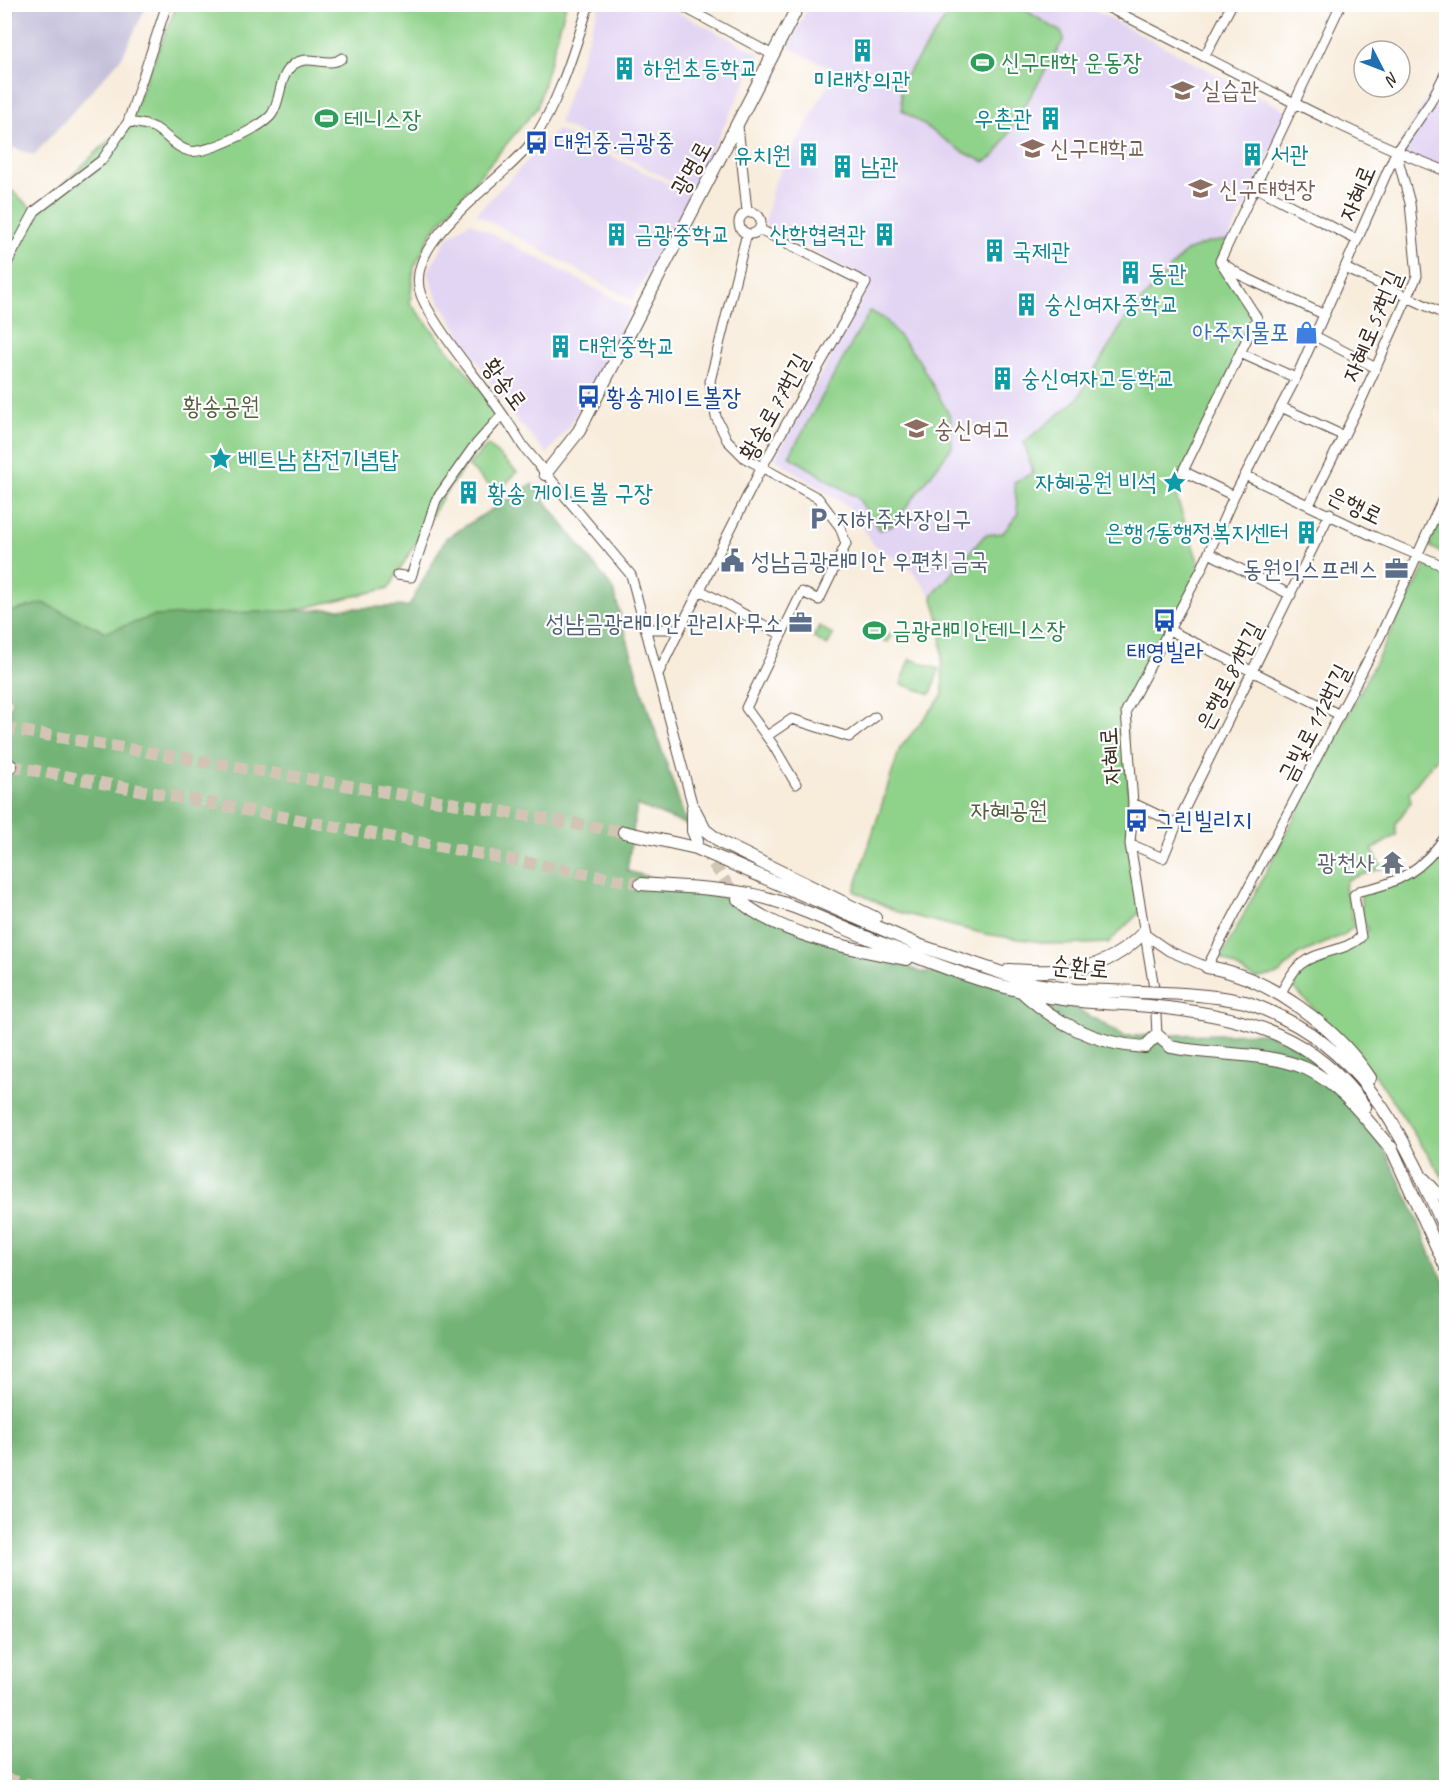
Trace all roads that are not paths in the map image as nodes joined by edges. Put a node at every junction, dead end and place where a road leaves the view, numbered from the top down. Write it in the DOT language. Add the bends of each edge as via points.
graph roads {
  1 [pos="167,4"];
  2 [pos="588,4"];
  3 [pos="678,4"];
  4 [pos="799,4"];
  5 [pos="1101,4"];
  6 [pos="1232,4"];
  7 [pos="1341,4"];
  8 [pos="693,8"];
  9 [pos="1120,9"];
  10 [pos="773,55"];
  11 [pos="1204,57"];
  12 [pos="342,58"];
  13 [pos="1446,72"];
  14 [pos="1295,103"];
  15 [pos="128,122"];
  16 [pos="738,126"];
  17 [pos="1396,152"];
  18 [pos="1446,171"];
  19 [pos="1255,187"];
  20 [pos="747,212"];
  21 [pos="759,229"];
  22 [pos="747,233"];
  23 [pos="1357,240"];
  24 [pos="1220,261"];
  25 [pos="1345,268"];
  26 [pos="4,274"];
  27 [pos="1408,298"];
  28 [pos="1325,315"];
  29 [pos="1446,315"];
  30 [pos="1315,336"];
  31 [pos="1240,353"];
  32 [pos="1376,368"];
  33 [pos="1296,378"];
  34 [pos="1281,407"];
  35 [pos="502,415"];
  36 [pos="1344,436"];
  37 [pos="762,467"];
  38 [pos="545,474"];
  39 [pos="1247,476"];
  40 [pos="1446,492"];
  41 [pos="1234,496"];
  42 [pos="1309,505"];
  43 [pos="1330,513"];
  44 [pos="1209,553"];
  45 [pos="1419,556"];
  46 [pos="1446,567"];
  47 [pos="397,575"];
  48 [pos="700,590"];
  49 [pos="1291,596"];
  50 [pos="646,628"];
  51 [pos="680,629"];
  52 [pos="1169,630"];
  53 [pos="780,634"];
  54 [pos="1253,671"];
  55 [pos="658,674"];
  56 [pos="1340,715"];
  57 [pos="875,717"];
  58 [pos="767,736"];
  59 [pos="796,784"];
  60 [pos="1133,803"];
  61 [pos="693,807"];
  62 [pos="1177,824"];
  63 [pos="624,832"];
  64 [pos="1446,836"];
  65 [pos="697,840"];
  66 [pos="1130,844"];
  67 [pos="641,884"];
  68 [pos="738,899"];
  69 [pos="1143,933"];
  70 [pos="921,946"];
  71 [pos="940,965"];
  72 [pos="1207,967"];
  73 [pos="995,969"];
  74 [pos="1019,990"];
  75 [pos="1280,994"];
  76 [pos="1157,1035"];
  77 [pos="1388,1114"];
  78 [pos="1393,1151"];
  79 [pos="1421,1174"];
  80 [pos="1446,1201"];
  81 [pos="1446,1231"];
  82 [pos="1446,1267"];
  1 -- 15 [label="street"];
  2 -- 35 [label="street, 황송로" via="548,117 529,146 441,230 422,264 418,282 437,324"];
  3 -- 8 [label="street"];
  4 -- 10 [label="main road, 광명로"];
  5 -- 9 [label="street"];
  6 -- 11 [label="street"];
  7 -- 14 [label="street"];
  8 -- 10 [label="street"];
  9 -- 11 [label="street"];
  10 -- 16 [label="main road, 광명로"];
  11 -- 14 [label="street"];
  12 -- 15 [label="street" via="329,63 305,59 293,65 285,74 271,116 202,152 183,149 153,127"];
  13 -- 17 [label="street, 자혜로"];
  14 -- 17 [label="street"];
  14 -- 19 [label="street"];
  15 -- 26 [label="street" via="102,160 35,212"];
  16 -- 20 [label="street"];
  16 -- 38 [label="main road, 광명로" via="579,431"];
  17 -- 18 [label="street"];
  17 -- 23 [label="street, 자혜로"];
  17 -- 27 [label="street, 자혜로57번길" via="1410,203 1417,264 1417,276"];
  19 -- 23 [label="street"];
  19 -- 24 [label="street"];
  20 -- 21 [label="street" via="758,215 762,222"];
  20 -- 22 [label="street" via="739,223"];
  21 -- 22 [label="street"];
  21 -- 37 [label="street, 황송로77번길" via="866,283"];
  22 -- 37 [label="street" via="710,381 716,417 727,440 745,458"];
  23 -- 25 [label="street, 자혜로"];
  24 -- 28 [label="street" via="1240,275"];
  24 -- 31 [label="street" via="1257,318"];
  25 -- 27 [label="street"];
  25 -- 28 [label="street, 자혜로"];
  27 -- 29 [label="street"];
  27 -- 32 [label="street, 자혜로57번길"];
  28 -- 30 [label="street, 자혜로"];
  30 -- 32 [label="street"];
  30 -- 33 [label="street, 자혜로"];
  31 -- 33 [label="street"];
  31 -- 41 [label="street" via="1183,471"];
  32 -- 36 [label="street, 자혜로57번길"];
  33 -- 34 [label="street, 자혜로"];
  34 -- 36 [label="street"];
  34 -- 39 [label="street, 자혜로"];
  35 -- 38 [label="street, 황송로"];
  35 -- 47 [label="street" via="436,500 411,577"];
  36 -- 42 [label="street, 자혜로57번길"];
  37 -- 48 [label="street, 황송로77번길"];
  37 -- 53 [label="street" via="818,498 840,527 846,544 819,600 802,592"];
  38 -- 50 [label="street, 황송로" via="631,575"];
  39 -- 41 [label="street, 자혜로"];
  39 -- 42 [label="street, 은행로"];
  40 -- 45 [label="street, 금빛로112번길"];
  41 -- 44 [label="street, 자혜로"];
  42 -- 43 [label="street, 은행로"];
  43 -- 45 [label="street, 은행로"];
  43 -- 49 [label="street, 은행로81번길"];
  44 -- 49 [label="street"];
  44 -- 52 [label="street, 자혜로"];
  45 -- 46 [label="street, 은행로"];
  45 -- 56 [label="street, 금빛로112번길"];
  48 -- 51 [label="street, 황송로77번길"];
  48 -- 53 [label="street"];
  49 -- 54 [label="street, 은행로81번길"];
  50 -- 51 [label="street"];
  50 -- 55 [label="street, 황송로"];
  51 -- 55 [label="street, 황송로77번길"];
  52 -- 54 [label="street"];
  52 -- 60 [label="street, 자혜로" via="1126,711"];
  53 -- 58 [label="street" via="746,708"];
  54 -- 56 [label="street"];
  54 -- 62 [label="street, 은행로81번길"];
  55 -- 61 [label="street, 황송로"];
  56 -- 72 [label="street, 금빛로112번길"];
  57 -- 58 [label="street" via="849,737 792,718"];
  58 -- 59 [label="street"];
  60 -- 62 [label="street"];
  60 -- 66 [label="street, 자혜로"];
  61 -- 65 [label="main road"];
  61 -- 70 [label="main road" via="705,830 722,843 867,914"];
  62 -- 66 [label="street, 은행로81번길" via="1163,858"];
  63 -- 70 [label="main road, 순환로" via="696,848"];
  64 -- 75 [label="street" via="1403,879 1354,895 1361,936 1299,965"];
  66 -- 69 [label="street, 자혜로"];
  67 -- 71 [label="main road, 순환로" via="722,889 768,898"];
  68 -- 71 [label="main road" via="747,908 790,928 846,946"];
  69 -- 72 [label="street" via="1169,951"];
  69 -- 73 [label="main road" via="1122,953 1092,966 1043,972"];
  69 -- 76 [label="street, 자혜로" via="1155,994"];
  70 -- 73 [label="main road, 순환로"];
  71 -- 74 [label="main road, 순환로"];
  72 -- 75 [label="main road" via="1223,969"];
  73 -- 77 [label="main road, 순환로, bridge" via="1056,989 1203,995 1246,1003 1300,1027 1351,1067"];
  74 -- 76 [label="main road" via="1041,1010 1102,1040 1145,1047"];
  74 -- 78 [label="main road, 순환로, bridge" via="1081,1002 1199,1012 1284,1035 1325,1063 1358,1098"];
  75 -- 77 [label="main road" via="1348,1050 1369,1076"];
  76 -- 78 [label="main road" via="1171,1047 1278,1061 1308,1069 1355,1106"];
  77 -- 79 [label="main road, 순환로"];
  78 -- 82 [label="main road, 순환로"];
  79 -- 80 [label="street"];
  79 -- 81 [label="main road, 순환로"];
}
